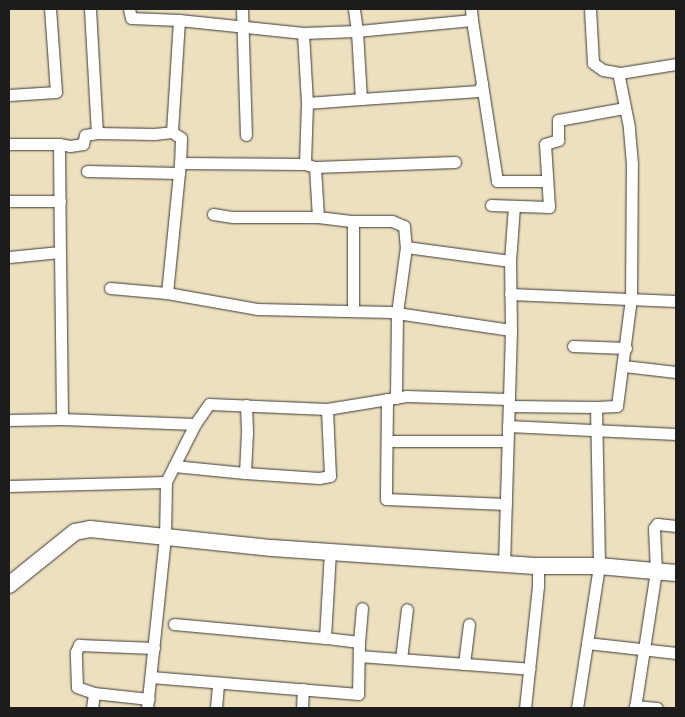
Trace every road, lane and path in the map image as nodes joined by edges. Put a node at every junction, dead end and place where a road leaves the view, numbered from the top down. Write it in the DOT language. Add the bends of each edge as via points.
graph roads {
  1 [pos="50,9"];
  2 [pos="90,9"];
  3 [pos="129,9"];
  4 [pos="242,9"];
  5 [pos="354,9"];
  6 [pos="590,9"];
  7 [pos="160,14"];
  8 [pos="471,14"];
  9 [pos="179,20"];
  10 [pos="242,27"];
  11 [pos="357,32"];
  12 [pos="303,33"];
  13 [pos="676,64"];
  14 [pos="620,74"];
  15 [pos="482,84"];
  16 [pos="9,95"];
  17 [pos="361,99"];
  18 [pos="307,103"];
  19 [pos="625,108"];
  20 [pos="172,132"];
  21 [pos="97,133"];
  22 [pos="246,135"];
  23 [pos="9,144"];
  24 [pos="59,144"];
  25 [pos="455,162"];
  26 [pos="310,166"];
  27 [pos="180,168"];
  28 [pos="87,171"];
  29 [pos="547,181"];
  30 [pos="9,201"];
  31 [pos="60,201"];
  32 [pos="491,205"];
  33 [pos="514,207"];
  34 [pos="213,214"];
  35 [pos="318,217"];
  36 [pos="352,221"];
  37 [pos="406,247"];
  38 [pos="60,252"];
  39 [pos="9,257"];
  40 [pos="510,261"];
  41 [pos="110,288"];
  42 [pos="167,293"];
  43 [pos="510,294"];
  44 [pos="631,298"];
  45 [pos="676,301"];
  46 [pos="353,311"];
  47 [pos="397,313"];
  48 [pos="511,330"];
  49 [pos="573,346"];
  50 [pos="626,348"];
  51 [pos="624,366"];
  52 [pos="676,372"];
  53 [pos="391,399"];
  54 [pos="509,402"];
  55 [pos="246,405"];
  56 [pos="596,407"];
  57 [pos="327,409"];
  58 [pos="62,419"];
  59 [pos="9,420"];
  60 [pos="195,424"];
  61 [pos="508,426"];
  62 [pos="595,430"];
  63 [pos="676,434"];
  64 [pos="387,441"];
  65 [pos="508,441"];
  66 [pos="174,466"];
  67 [pos="244,473"];
  68 [pos="166,482"];
  69 [pos="9,486"];
  70 [pos="506,504"];
  71 [pos="676,526"];
  72 [pos="165,537"];
  73 [pos="330,552"];
  74 [pos="504,563"];
  75 [pos="538,566"];
  76 [pos="599,566"];
  77 [pos="656,571"];
  78 [pos="676,573"];
  79 [pos="9,586"];
  80 [pos="362,608"];
  81 [pos="407,608"];
  82 [pos="174,624"];
  83 [pos="469,624"];
  84 [pos="325,638"];
  85 [pos="359,642"];
  86 [pos="588,643"];
  87 [pos="154,648"];
  88 [pos="644,650"];
  89 [pos="676,653"];
  90 [pos="359,656"];
  91 [pos="401,659"];
  92 [pos="464,664"];
  93 [pos="530,670"];
  94 [pos="151,677"];
  95 [pos="218,683"];
  96 [pos="303,690"];
  97 [pos="94,693"];
  98 [pos="148,704"];
  99 [pos="635,707"];
  100 [pos="92,708"];
  101 [pos="216,708"];
  102 [pos="302,708"];
  103 [pos="525,708"];
  104 [pos="577,708"];
  105 [pos="657,708"];
  1 -- 16 [label="street" via="56,92"];
  2 -- 21 [label="street"];
  3 -- 7 [label="street" via="131,18"];
  4 -- 10 [label="street"];
  5 -- 11 [label="street"];
  6 -- 14 [label="street" via="593,63 603,70"];
  7 -- 9 [label="street"];
  8 -- 11 [label="street"];
  8 -- 15 [label="street"];
  9 -- 10 [label="street"];
  9 -- 20 [label="street"];
  10 -- 12 [label="street"];
  10 -- 22 [label="street"];
  11 -- 12 [label="street"];
  11 -- 17 [label="street"];
  12 -- 18 [label="street"];
  13 -- 14 [label="street"];
  14 -- 19 [label="street"];
  15 -- 17 [label="street" via="479,91"];
  15 -- 29 [label="street" via="497,181"];
  17 -- 18 [label="street"];
  18 -- 26 [label="street"];
  19 -- 29 [label="street" via="558,120 558,140 545,144"];
  19 -- 44 [label="street" via="632,164"];
  20 -- 21 [label="street"];
  20 -- 27 [label="street" via="181,138"];
  21 -- 24 [label="street" via="85,135 83,144"];
  23 -- 24 [label="street"];
  24 -- 31 [label="street"];
  25 -- 26 [label="street"];
  26 -- 27 [label="street"];
  26 -- 35 [label="street"];
  27 -- 28 [label="street"];
  27 -- 42 [label="street"];
  29 -- 33 [label="street" via="549,207"];
  30 -- 31 [label="street"];
  31 -- 38 [label="street"];
  32 -- 33 [label="street"];
  33 -- 40 [label="street"];
  34 -- 35 [label="street"];
  35 -- 36 [label="street"];
  36 -- 37 [label="street" via="392,220 401,223 406,232"];
  36 -- 46 [label="street"];
  37 -- 40 [label="street"];
  37 -- 47 [label="street"];
  38 -- 39 [label="street"];
  38 -- 58 [label="street"];
  40 -- 43 [label="street"];
  41 -- 42 [label="street"];
  42 -- 46 [label="street" via="257,309"];
  43 -- 44 [label="street"];
  43 -- 48 [label="street"];
  44 -- 45 [label="street"];
  44 -- 50 [label="street"];
  46 -- 47 [label="street"];
  47 -- 48 [label="street"];
  47 -- 53 [label="street"];
  48 -- 54 [label="street"];
  49 -- 50 [label="street"];
  50 -- 51 [label="street"];
  51 -- 52 [label="street"];
  51 -- 56 [label="street" via="617,406"];
  53 -- 54 [label="street" via="406,396"];
  53 -- 57 [label="street"];
  53 -- 64 [label="street"];
  54 -- 56 [label="street"];
  54 -- 61 [label="street"];
  55 -- 57 [label="street"];
  55 -- 60 [label="street" via="209,404"];
  55 -- 67 [label="street"];
  56 -- 62 [label="street"];
  57 -- 67 [label="street" via="330,476"];
  58 -- 59 [label="street"];
  58 -- 60 [label="street"];
  60 -- 66 [label="street"];
  61 -- 62 [label="street"];
  61 -- 65 [label="street"];
  62 -- 63 [label="street"];
  62 -- 76 [label="street"];
  64 -- 65 [label="street"];
  64 -- 70 [label="street" via="386,499"];
  65 -- 70 [label="street"];
  66 -- 67 [label="street"];
  66 -- 68 [label="street"];
  68 -- 69 [label="street"];
  68 -- 72 [label="street"];
  70 -- 74 [label="street"];
  71 -- 77 [label="street" via="657,524 654,528"];
  72 -- 73 [label="street"];
  72 -- 79 [label="street" via="90,530 75,532"];
  72 -- 87 [label="street"];
  73 -- 74 [label="street"];
  73 -- 84 [label="street"];
  74 -- 75 [label="street"];
  75 -- 76 [label="street"];
  75 -- 93 [label="street"];
  76 -- 77 [label="street"];
  76 -- 86 [label="street"];
  77 -- 78 [label="street"];
  77 -- 88 [label="street"];
  80 -- 85 [label="street"];
  81 -- 91 [label="street"];
  82 -- 84 [label="street"];
  83 -- 92 [label="street"];
  84 -- 85 [label="street"];
  85 -- 90 [label="street"];
  86 -- 88 [label="street"];
  86 -- 104 [label="street"];
  87 -- 94 [label="street"];
  87 -- 97 [label="street" via="79,645 76,652 77,688"];
  88 -- 89 [label="street"];
  88 -- 99 [label="street"];
  90 -- 91 [label="street"];
  90 -- 96 [label="street" via="358,694"];
  91 -- 92 [label="street"];
  92 -- 93 [label="street"];
  93 -- 103 [label="street"];
  94 -- 95 [label="street"];
  94 -- 98 [label="street"];
  95 -- 96 [label="street"];
  95 -- 101 [label="street"];
  96 -- 102 [label="street"];
  97 -- 98 [label="street"];
  97 -- 100 [label="street"];
  99 -- 105 [label="street"];
}
